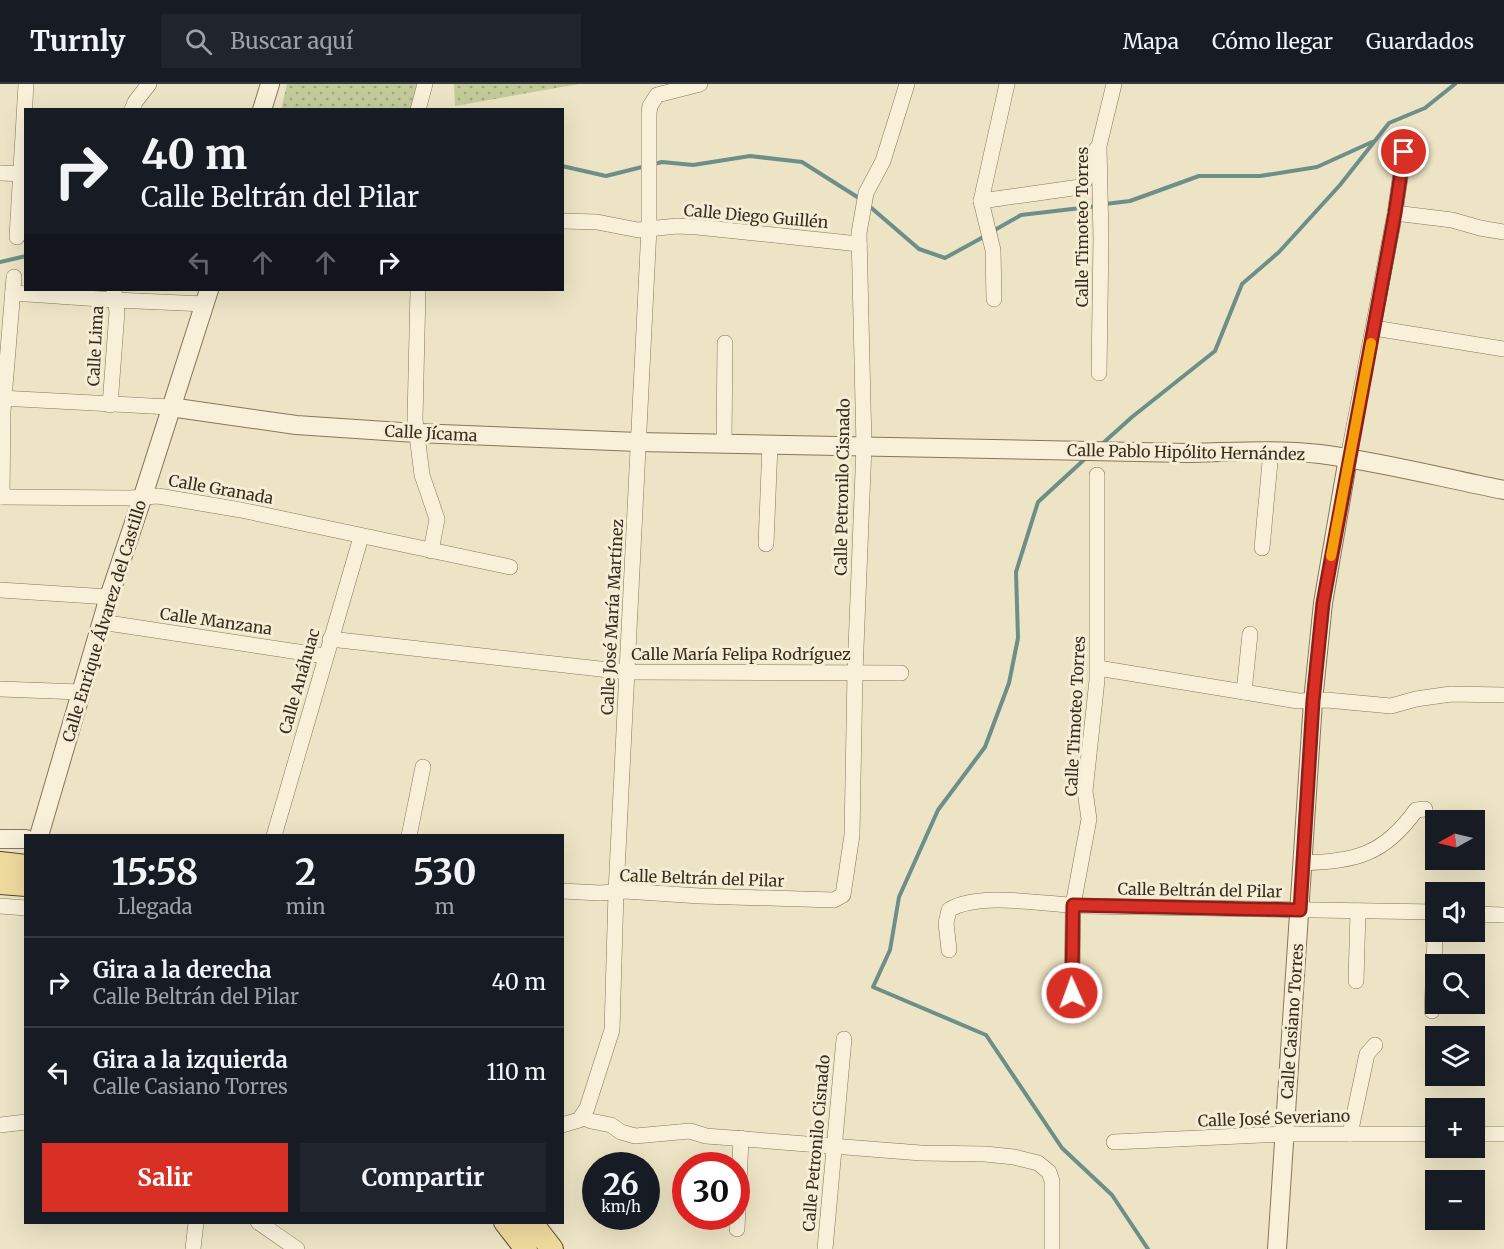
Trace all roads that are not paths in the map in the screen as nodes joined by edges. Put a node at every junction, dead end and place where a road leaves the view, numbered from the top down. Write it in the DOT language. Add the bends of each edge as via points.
graph roads {
  1 [pos="26,84"];
  2 [pos="149,84"];
  3 [pos="270,84"];
  4 [pos="425,84"];
  5 [pos="700,84"];
  6 [pos="907,84"];
  7 [pos="1007,84"];
  8 [pos="1114,84"];
  9 [pos="25,108"];
  10 [pos="133,108"];
  11 [pos="263,108"];
  12 [pos="419,108"];
  13 [pos="24,129"];
  14 [pos="1099,152"];
  15 [pos="1404,152"];
  16 [pos="0,173"];
  17 [pos="22,174"];
  18 [pos="981,201"];
  19 [pos="1395,213"];
  20 [pos="564,221"];
  21 [pos="649,228"];
  22 [pos="1504,232"];
  23 [pos="17,237"];
  24 [pos="859,244"];
  25 [pos="14,277"];
  26 [pos="418,291"];
  27 [pos="13,293"];
  28 [pos="115,295"];
  29 [pos="207,297"];
  30 [pos="994,299"];
  31 [pos="1374,328"];
  32 [pos="725,343"];
  33 [pos="1504,349"];
  34 [pos="1099,373"];
  35 [pos="2,398"];
  36 [pos="110,405"];
  37 [pos="171,407"];
  38 [pos="416,433"];
  39 [pos="638,442"];
  40 [pos="724,443"];
  41 [pos="770,445"];
  42 [pos="864,446"];
  43 [pos="1271,451"];
  44 [pos="1348,458"];
  45 [pos="1097,475"];
  46 [pos="1504,490"];
  47 [pos="143,496"];
  48 [pos="1,497"];
  49 [pos="361,537"];
  50 [pos="766,544"];
  51 [pos="1262,548"];
  52 [pos="431,551"];
  53 [pos="510,567"];
  54 [pos="0,590"];
  55 [pos="109,597"];
  56 [pos="101,622"];
  57 [pos="1250,634"];
  58 [pos="330,639"];
  59 [pos="325,656"];
  60 [pos="1098,668"];
  61 [pos="627,672"];
  62 [pos="855,673"];
  63 [pos="901,673"];
  64 [pos="0,689"];
  65 [pos="81,692"];
  66 [pos="1244,693"];
  67 [pos="1504,695"];
  68 [pos="1313,701"];
  69 [pos="423,767"];
  70 [pos="1425,809"];
  71 [pos="40,834"];
  72 [pos="275,834"];
  73 [pos="409,834"];
  74 [pos="0,839"];
  75 [pos="24,839"];
  76 [pos="1304,863"];
  77 [pos="0,864"];
  78 [pos="24,866"];
  79 [pos="0,883"];
  80 [pos="24,885"];
  81 [pos="564,891"];
  82 [pos="616,892"];
  83 [pos="840,898"];
  84 [pos="1073,905"];
  85 [pos="0,906"];
  86 [pos="24,908"];
  87 [pos="1300,910"];
  88 [pos="1358,911"];
  89 [pos="1425,913"];
  90 [pos="1485,914"];
  91 [pos="1504,915"];
  92 [pos="949,950"];
  93 [pos="1356,981"];
  94 [pos="1072,993"];
  95 [pos="844,1039"];
  96 [pos="1375,1045"];
  97 [pos="582,1117"];
  98 [pos="24,1122"];
  99 [pos="0,1125"];
  100 [pos="564,1125"];
  101 [pos="1284,1134"];
  102 [pos="1350,1134"];
  103 [pos="1425,1134"];
  104 [pos="1485,1134"];
  105 [pos="1504,1134"];
  106 [pos="741,1138"];
  107 [pos="1114,1142"];
  108 [pos="833,1146"];
  109 [pos="741,1152"];
  110 [pos="196,1224"];
  111 [pos="261,1224"];
  112 [pos="507,1224"];
  113 [pos="533,1224"];
  114 [pos="193,1249"];
  115 [pos="297,1249"];
  116 [pos="526,1249"];
  117 [pos="552,1249"];
  118 [pos="825,1249"];
  119 [pos="1052,1249"];
  120 [pos="1277,1249"];
  1 -- 9 [label="street"];
  2 -- 10 [label="street"];
  3 -- 11 [label="street"];
  4 -- 12 [label="street"];
  5 -- 21 [label="street, Calle José María Martínez" via="657,95 650,106"];
  6 -- 24 [label="street, Calle Petronilo Cisnado" via="883,161 866,193"];
  7 -- 18 [label="street"];
  8 -- 14 [label="street, Calle Timoteo Torres"];
  13 -- 17 [label="street"];
  14 -- 18 [label="street" via="1092,154 1086,180 1080,187"];
  14 -- 34 [label="street, Calle Timoteo Torres"];
  15 -- 19 [label="street, Calle Casiano Torres"];
  16 -- 17 [label="street"];
  17 -- 23 [label="street"];
  18 -- 30 [label="street" via="993,250"];
  19 -- 22 [label="street"];
  19 -- 31 [label="street, Calle Casiano Torres"];
  20 -- 21 [label="street, Calle Diego Guillén"];
  21 -- 24 [label="street, Calle Diego Guillén" via="698,227"];
  21 -- 39 [label="street, Calle José María Martínez"];
  24 -- 42 [label="street, Calle Petronilo Cisnado"];
  25 -- 27 [label="street"];
  26 -- 38 [label="street"];
  27 -- 28 [label="street"];
  27 -- 35 [label="street"];
  28 -- 29 [label="street"];
  28 -- 36 [label="street, Calle Lima"];
  29 -- 37 [label="street, Calle Enrique Álvarez del Castillo"];
  31 -- 33 [label="street"];
  31 -- 44 [label="street, Calle Casiano Torres"];
  32 -- 40 [label="street"];
  35 -- 36 [label="street, Calle Jícama"];
  35 -- 48 [label="street"];
  36 -- 37 [label="street, Calle Jícama"];
  37 -- 38 [label="street, Calle Jícama" via="296,425"];
  37 -- 47 [label="street, Calle Enrique Álvarez del Castillo"];
  38 -- 39 [label="street, Calle Jícama"];
  38 -- 52 [label="street" via="422,475 438,519"];
  39 -- 40 [label="street, Calle Jícama"];
  39 -- 61 [label="street, Calle José María Martínez"];
  40 -- 41 [label="street, Calle Jícama"];
  41 -- 42 [label="street, Calle Jícama"];
  41 -- 50 [label="street"];
  42 -- 43 [label="street, Calle Pablo Hipólito Hernández" via="1187,453"];
  42 -- 62 [label="street, Calle Petronilo Cisnado"];
  43 -- 44 [label="street, Calle Pablo Hipólito Hernández"];
  43 -- 51 [label="street"];
  44 -- 46 [label="street, Calle Pablo Hipólito Hernández"];
  44 -- 68 [label="street, Calle Casiano Torres" via="1323,603"];
  45 -- 60 [label="street, Calle Timoteo Torres"];
  47 -- 48 [label="street, Calle Granada"];
  47 -- 49 [label="street, Calle Granada" via="241,510"];
  47 -- 55 [label="street, Calle Enrique Álvarez del Castillo"];
  49 -- 52 [label="street, Calle Granada"];
  49 -- 58 [label="street, Calle Anáhuac"];
  52 -- 53 [label="street, Calle Granada"];
  54 -- 55 [label="street"];
  55 -- 56 [label="street, Calle Enrique Álvarez del Castillo"];
  56 -- 59 [label="street, Calle Manzana"];
  56 -- 65 [label="street, Calle Enrique Álvarez del Castillo"];
  57 -- 66 [label="street"];
  58 -- 59 [label="street, Calle Anáhuac"];
  58 -- 61 [label="street, Calle María Felipa Rodríguez"];
  59 -- 72 [label="street, Calle Anáhuac"];
  60 -- 66 [label="street"];
  60 -- 84 [label="street, Calle Timoteo Torres" via="1085,791 1089,819"];
  61 -- 62 [label="street, Calle María Felipa Rodríguez"];
  61 -- 82 [label="street, Calle José María Martínez"];
  62 -- 63 [label="street, Calle María Felipa Rodríguez"];
  62 -- 83 [label="street, Calle Petronilo Cisnado" via="852,835"];
  64 -- 65 [label="street"];
  65 -- 71 [label="street, Calle Enrique Álvarez del Castillo"];
  66 -- 68 [label="street"];
  67 -- 68 [label="street" via="1451,694 1392,706"];
  68 -- 76 [label="street, Calle Casiano Torres"];
  69 -- 73 [label="street"];
  70 -- 76 [label="street" via="1416,810 1399,833 1369,852 1346,860"];
  74 -- 75 [label="street"];
  76 -- 87 [label="street, Calle Casiano Torres"];
  77 -- 78 [label="main road"];
  79 -- 80 [label="main road"];
  81 -- 82 [label="street, Calle Beltrán del Pilar"];
  82 -- 83 [label="street, Calle Beltrán del Pilar"];
  82 -- 97 [label="street, Calle José María Martínez" via="612,1030"];
  84 -- 87 [label="street, Calle Beltrán del Pilar"];
  84 -- 92 [label="street, Calle Beltrán del Pilar" via="988,900 957,906 946,916"];
  84 -- 94 [label="street, Calle Timoteo Torres"];
  85 -- 86 [label="street"];
  87 -- 88 [label="street, Calle Beltrán del Pilar"];
  87 -- 101 [label="street, Calle Casiano Torres"];
  88 -- 89 [label="street, Calle Beltrán del Pilar"];
  88 -- 93 [label="street"];
  90 -- 91 [label="street"];
  95 -- 108 [label="street, Calle Petronilo Cisnado"];
  96 -- 102 [label="street" via="1367,1054"];
  97 -- 100 [label="street"];
  97 -- 106 [label="street" via="635,1136 690,1131"];
  98 -- 99 [label="street"];
  101 -- 102 [label="street, Calle José Severiano"];
  101 -- 107 [label="street, Calle José Severiano"];
  101 -- 120 [label="street, Calle Casiano Torres"];
  102 -- 103 [label="street, Calle José Severiano"];
  104 -- 105 [label="street"];
  106 -- 108 [label="street"];
  106 -- 109 [label="street"];
  108 -- 118 [label="street, Calle Petronilo Cisnado"];
  108 -- 119 [label="street" via="985,1154 1034,1161 1050,1174 1053,1186"];
  110 -- 114 [label="street"];
  111 -- 115 [label="street"];
  112 -- 116 [label="main road"];
  113 -- 117 [label="main road"];
}
